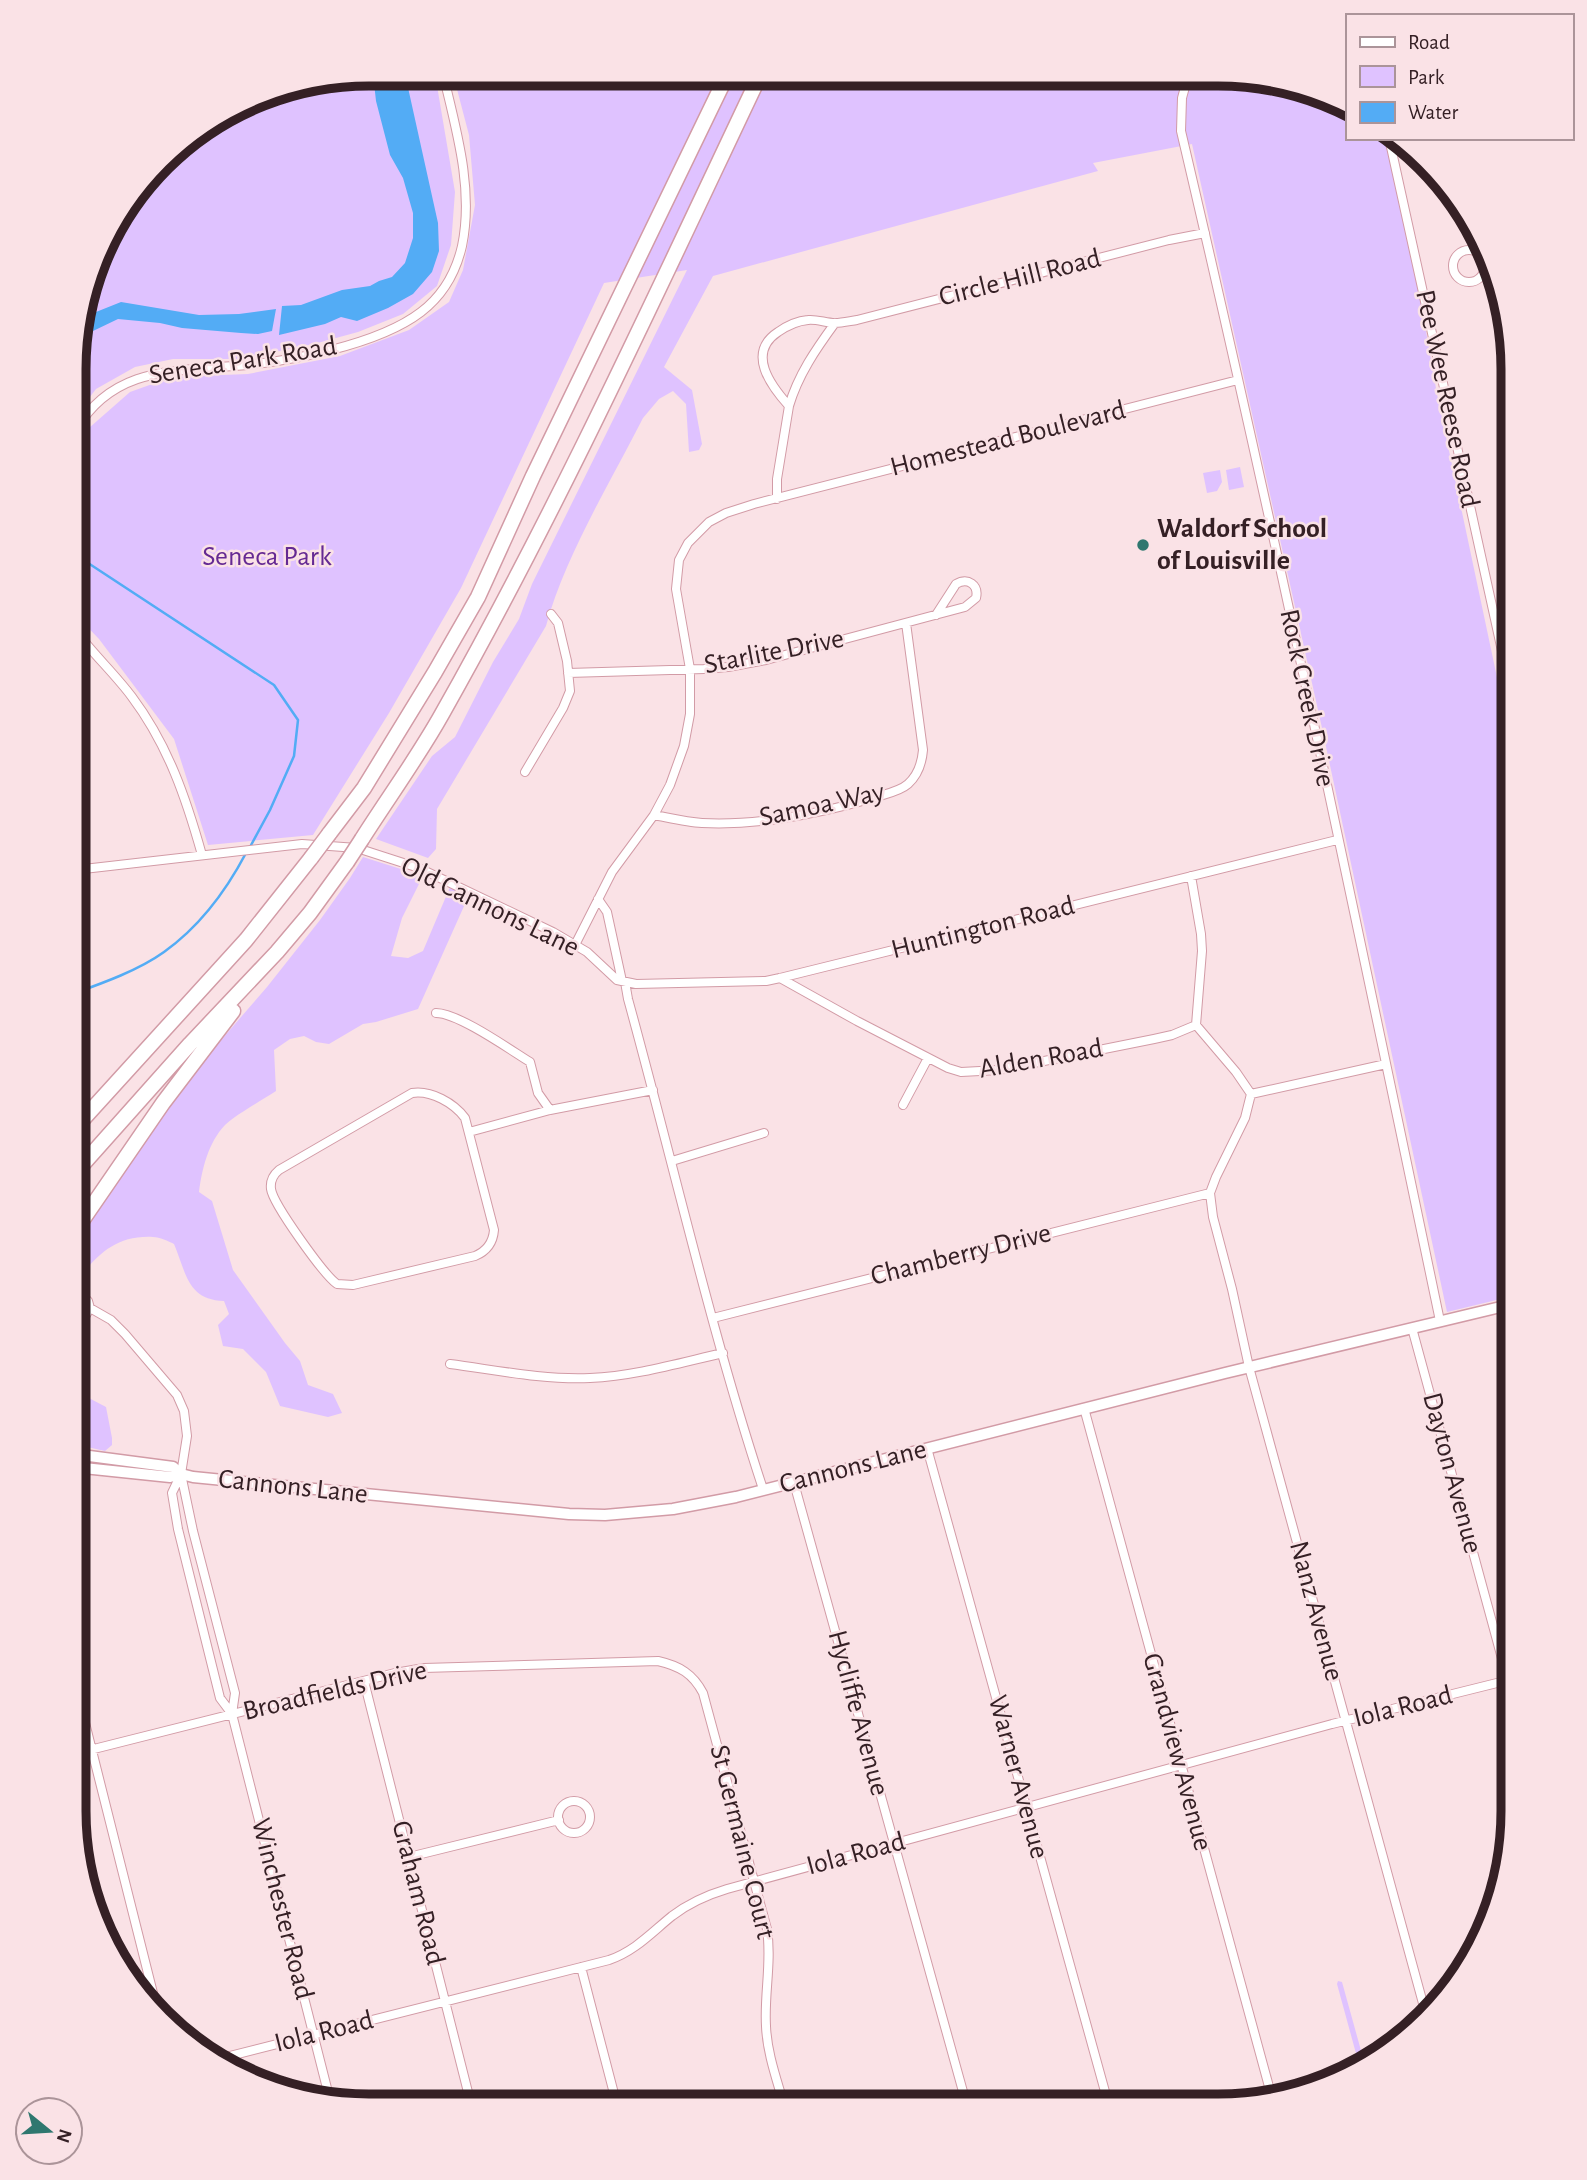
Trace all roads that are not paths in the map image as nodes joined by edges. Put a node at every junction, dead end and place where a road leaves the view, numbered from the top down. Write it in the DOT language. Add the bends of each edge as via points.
graph roads {
  1 [pos="446,86"];
  2 [pos="722,86"];
  3 [pos="755,86"];
  4 [pos="1185,86"];
  5 [pos="1390,144"];
  6 [pos="1205,233"];
  7 [pos="835,323"];
  8 [pos="1238,380"];
  9 [pos="789,406"];
  10 [pos="86,417"];
  11 [pos="778,499"];
  12 [pos="551,614"];
  13 [pos="936,615"];
  14 [pos="906,623"];
  15 [pos="86,643"];
  16 [pos="1501,647"];
  17 [pos="690,669"];
  18 [pos="569,673"];
  19 [pos="525,772"];
  20 [pos="654,815"];
  21 [pos="1337,840"];
  22 [pos="202,855"];
  23 [pos="86,869"];
  24 [pos="1191,876"];
  25 [pos="598,898"];
  26 [pos="576,945"];
  27 [pos="276,952"];
  28 [pos="780,978"];
  29 [pos="624,982"];
  30 [pos="436,1013"];
  31 [pos="1196,1025"];
  32 [pos="928,1058"];
  33 [pos="1386,1064"];
  34 [pos="110,1087"];
  35 [pos="653,1090"];
  36 [pos="1251,1094"];
  37 [pos="903,1105"];
  38 [pos="86,1110"];
  39 [pos="550,1110"];
  40 [pos="86,1115"];
  41 [pos="469,1132"];
  42 [pos="764,1133"];
  43 [pos="86,1161"];
  44 [pos="671,1161"];
  45 [pos="1210,1193"];
  46 [pos="86,1215"];
  47 [pos="86,1299"];
  48 [pos="1501,1307"];
  49 [pos="90,1308"];
  50 [pos="86,1315"];
  51 [pos="713,1318"];
  52 [pos="1440,1321"];
  53 [pos="1412,1328"];
  54 [pos="723,1353"];
  55 [pos="450,1364"];
  56 [pos="1249,1367"];
  57 [pos="1084,1408"];
  58 [pos="927,1448"];
  59 [pos="86,1456"];
  60 [pos="86,1468"];
  61 [pos="181,1474"];
  62 [pos="794,1483"];
  63 [pos="762,1489"];
  64 [pos="200,1556"];
  65 [pos="186,1560"];
  66 [pos="217,1621"];
  67 [pos="202,1626"];
  68 [pos="1501,1647"];
  69 [pos="683,1670"];
  70 [pos="364,1681"];
  71 [pos="1501,1681"];
  72 [pos="232,1714"];
  73 [pos="1345,1721"];
  74 [pos="86,1726"];
  75 [pos="92,1750"];
  76 [pos="86,1751"];
  77 [pos="1180,1766"];
  78 [pos="1027,1807"];
  79 [pos="559,1820"];
  80 [pos="894,1843"];
  81 [pos="409,1857"];
  82 [pos="755,1882"];
  83 [pos="581,1967"];
  84 [pos="153,1995"];
  85 [pos="445,2001"];
  86 [pos="1424,2005"];
  87 [pos="313,2035"];
  88 [pos="228,2056"];
  89 [pos="1270,2090"];
  90 [pos="328,2091"];
  91 [pos="468,2094"];
  92 [pos="614,2094"];
  93 [pos="782,2094"];
  94 [pos="964,2094"];
  95 [pos="1105,2094"];
  1 -- 10 [label="street, Seneca Park Road" via="461,152 465,215 456,265 429,306 408,321 350,344 271,362 144,376 118,387"];
  2 -- 34 [label="highway, bridge" via="478,597 435,672 364,788 311,858 246,940"];
  3 -- 27 [label="highway, bridge" via="659,292 523,564 440,717 347,862"];
  4 -- 6 [label="street, Rock Creek Drive" via="1181,131"];
  5 -- 16 [label="street, Pee Wee Reese Road"];
  6 -- 7 [label="street, Circle Hill Road"];
  6 -- 8 [label="street, Rock Creek Drive"];
  7 -- 9 [label="street" via="803,371"];
  7 -- 9 [label="street, Circle Hill Road" via="792,323 765,346 762,364"];
  8 -- 11 [label="street, Homestead Boulevard"];
  8 -- 21 [label="street, Rock Creek Drive"];
  9 -- 11 [label="street"];
  11 -- 17 [label="street" via="741,507 709,522 683,551 676,589"];
  12 -- 18 [label="street" via="558,623"];
  13 -- 13 [label="street, Starlite Drive" via="972,603 977,593 974,585 956,584"];
  13 -- 14 [label="street, Starlite Drive"];
  14 -- 17 [label="street, Starlite Drive" via="746,664"];
  14 -- 20 [label="street, Samoa Way" via="923,750 908,783 891,792 792,818 700,823"];
  15 -- 22 [label="street" via="161,741 184,794"];
  17 -- 18 [label="street, Starlite Drive"];
  17 -- 20 [label="street" via="684,746"];
  18 -- 19 [label="street" via="570,691 563,708"];
  20 -- 25 [label="street"];
  21 -- 24 [label="street, Huntington Road"];
  21 -- 33 [label="street, Rock Creek Drive"];
  22 -- 23 [label="street, Old Cannons Lane"];
  22 -- 26 [label="street, Old Cannons Lane" via="324,844 366,850 419,868"];
  24 -- 28 [label="street, Huntington Road"];
  24 -- 31 [label="street" via="1202,951"];
  25 -- 26 [label="street"];
  25 -- 29 [label="street" via="607,912"];
  26 -- 29 [label="street, Old Cannons Lane"];
  27 -- 43 [label="highway"];
  27 -- 46 [label="highway"];
  28 -- 29 [label="street, Huntington Road"];
  28 -- 32 [label="street, Alden Road"];
  29 -- 35 [label="street"];
  30 -- 39 [label="street" via="462,1022 530,1062 538,1093"];
  31 -- 32 [label="street, Alden Road" via="1172,1035 999,1070 961,1072"];
  31 -- 36 [label="street"];
  32 -- 37 [label="street"];
  33 -- 36 [label="street"];
  33 -- 52 [label="street, Rock Creek Drive"];
  34 -- 38 [label="highway"];
  34 -- 40 [label="highway"];
  35 -- 39 [label="street"];
  35 -- 44 [label="street"];
  36 -- 45 [label="street" via="1245,1118"];
  39 -- 41 [label="street"];
  41 -- 41 [label="street" via="494,1230 491,1244 475,1256 342,1285 331,1280 271,1192 271,1180 279,1170 412,1093 424,1093 454,1107 465,1118"];
  42 -- 44 [label="street"];
  44 -- 51 [label="street"];
  45 -- 51 [label="street, Chamberry Drive"];
  45 -- 56 [label="street, Nanz Avenue"];
  47 -- 49 [label="street, Winchester Road"];
  48 -- 52 [label="main road, Cannons Lane"];
  49 -- 50 [label="street"];
  49 -- 61 [label="street, Winchester Road" via="111,1320 177,1395 187,1436"];
  51 -- 54 [label="street"];
  52 -- 53 [label="main road, Cannons Lane"];
  53 -- 56 [label="main road, Cannons Lane"];
  53 -- 68 [label="street, Dayton Avenue"];
  54 -- 55 [label="street" via="590,1378"];
  54 -- 63 [label="street"];
  56 -- 57 [label="main road, Cannons Lane"];
  56 -- 73 [label="street, Nanz Avenue"];
  57 -- 58 [label="main road, Cannons Lane"];
  57 -- 77 [label="street, Grandview Avenue"];
  58 -- 62 [label="main road, Cannons Lane"];
  58 -- 78 [label="street, Warner Avenue"];
  59 -- 61 [label="main road, Cannons Lane" via="173,1467"];
  60 -- 61 [label="main road, Cannons Lane" via="170,1477"];
  61 -- 63 [label="main road, Cannons Lane" via="569,1514 673,1509"];
  61 -- 64 [label="street, Winchester Road"];
  61 -- 65 [label="street, Winchester Road" via="172,1493"];
  62 -- 63 [label="main road, Cannons Lane"];
  62 -- 80 [label="street, Hycliffe Avenue"];
  64 -- 65 [label="street"];
  64 -- 66 [label="street, Winchester Road"];
  65 -- 67 [label="street, Winchester Road"];
  66 -- 67 [label="street"];
  66 -- 72 [label="street, Winchester Road" via="235,1693"];
  67 -- 72 [label="street, Winchester Road" via="220,1699"];
  69 -- 70 [label="street, Broadfields Drive" via="658,1661 443,1667"];
  69 -- 82 [label="street, St Germaine Court" via="703,1693"];
  70 -- 72 [label="street, Broadfields Drive"];
  70 -- 81 [label="street, Graham Road"];
  71 -- 73 [label="street, Iola Road"];
  72 -- 75 [label="street, Broadfields Drive"];
  72 -- 87 [label="street, Winchester Road"];
  73 -- 77 [label="street, Iola Road"];
  73 -- 86 [label="street, Nanz Avenue"];
  74 -- 75 [label="street"];
  75 -- 76 [label="street, Broadfields Drive"];
  75 -- 84 [label="street"];
  77 -- 78 [label="street, Iola Road"];
  77 -- 89 [label="street, Grandview Avenue"];
  78 -- 80 [label="street, Iola Road"];
  78 -- 95 [label="street, Warner Avenue"];
  79 -- 81 [label="street"];
  80 -- 82 [label="street, Iola Road"];
  80 -- 94 [label="street, Hycliffe Avenue"];
  81 -- 85 [label="street, Graham Road"];
  82 -- 83 [label="street, Iola Road" via="700,1899 632,1950"];
  82 -- 93 [label="street, St Germaine Court" via="769,1941 765,2028"];
  83 -- 85 [label="street, Iola Road"];
  83 -- 92 [label="street"];
  85 -- 87 [label="street, Iola Road"];
  85 -- 91 [label="street, Graham Road"];
  87 -- 88 [label="street, Iola Road"];
  87 -- 90 [label="street, Winchester Road"];
}
